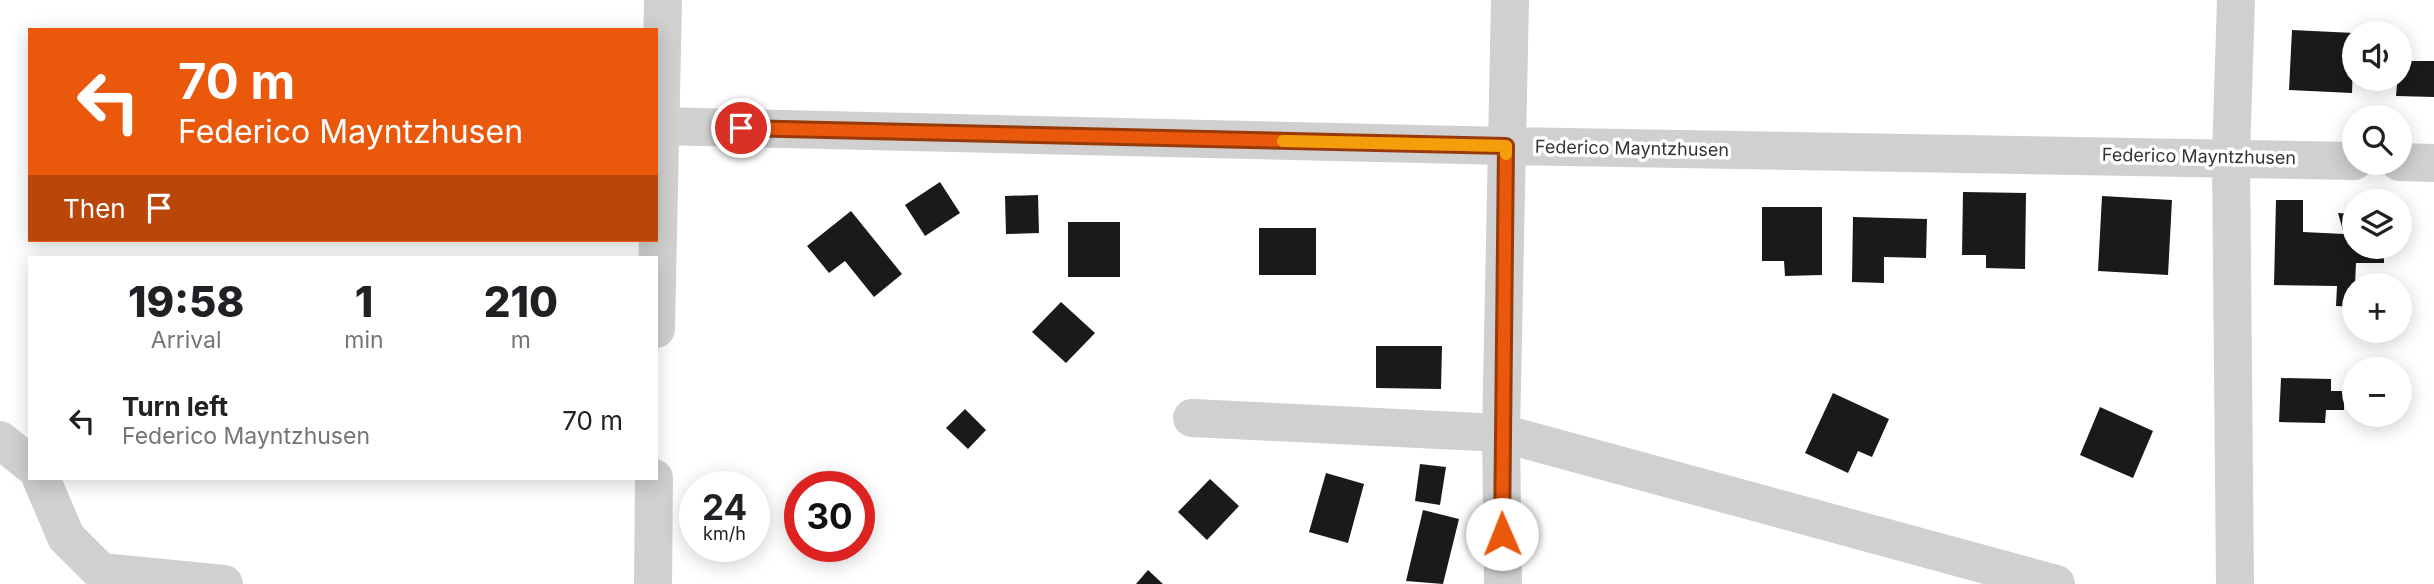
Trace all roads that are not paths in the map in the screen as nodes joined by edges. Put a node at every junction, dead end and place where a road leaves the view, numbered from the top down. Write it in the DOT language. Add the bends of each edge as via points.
graph roads {
  1 [pos="663,0"];
  2 [pos="1510,0"];
  3 [pos="2236,0"];
  4 [pos="659,126"];
  5 [pos="1506,146"];
  6 [pos="2231,156"];
  7 [pos="2342,160"];
  8 [pos="2412,162"];
  9 [pos="2434,163"];
  10 [pos="658,194"];
  11 [pos="1192,418"];
  12 [pos="1501,433"];
  13 [pos="0,440"];
  14 [pos="28,462"];
  15 [pos="42,480"];
  16 [pos="654,480"];
  17 [pos="224,584"];
  18 [pos="653,584"];
  19 [pos="1503,584"];
  20 [pos="2056,584"];
  21 [pos="2235,584"];
  1 -- 4 [label="street"];
  2 -- 5 [label="street"];
  3 -- 6 [label="street"];
  4 -- 5 [label="street, Federico Mayntzhusen"];
  4 -- 10 [label="street"];
  5 -- 6 [label="street, Federico Mayntzhusen"];
  5 -- 12 [label="street"];
  6 -- 7 [label="street, Federico Mayntzhusen"];
  6 -- 21 [label="street"];
  8 -- 9 [label="street"];
  11 -- 12 [label="street"];
  12 -- 19 [label="street"];
  12 -- 20 [label="street"];
  13 -- 14 [label="street"];
  15 -- 17 [label="street" via="66,537 101,572"];
  16 -- 18 [label="street"];
}
